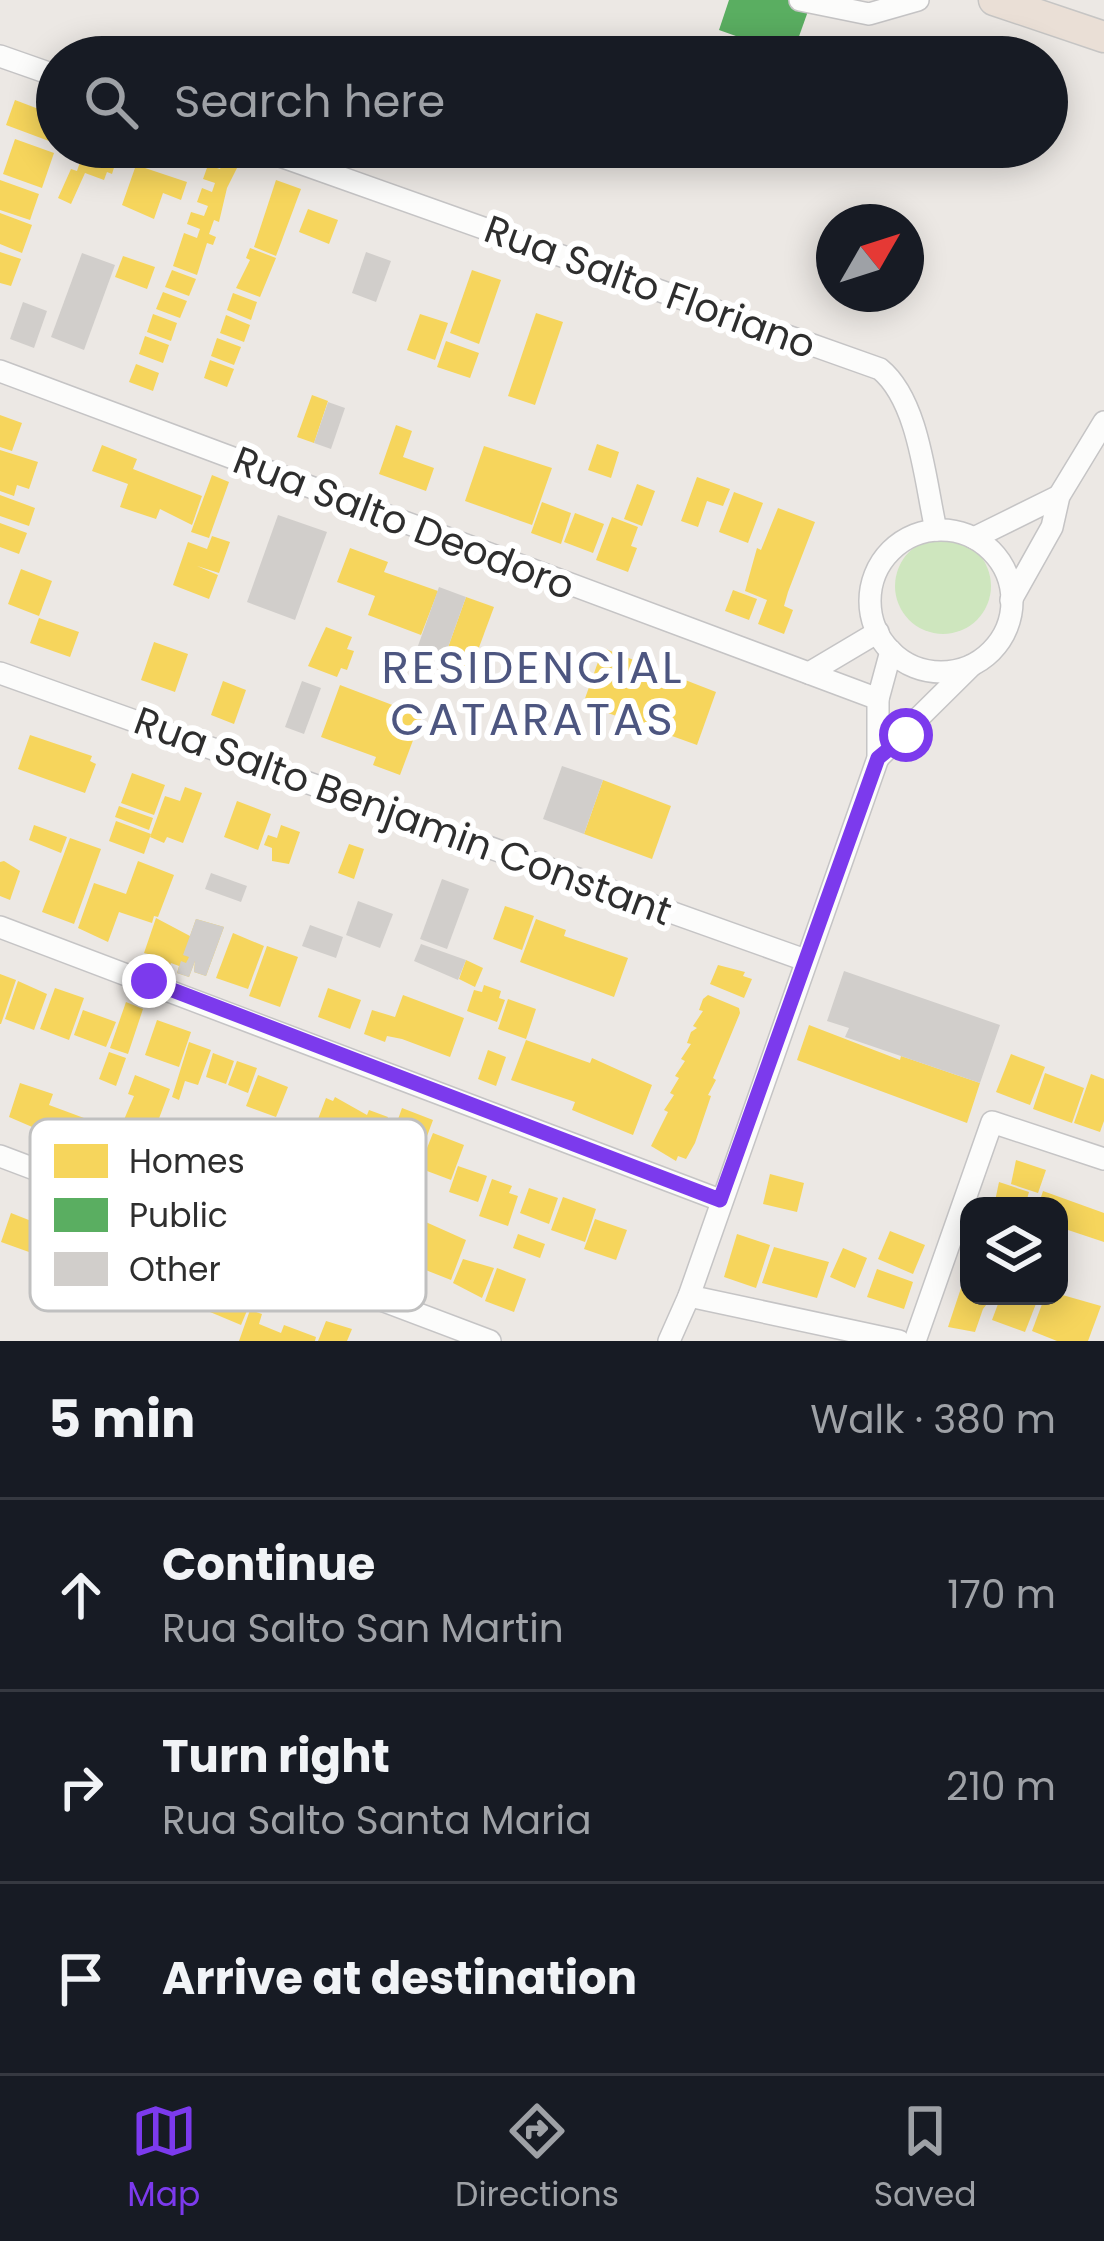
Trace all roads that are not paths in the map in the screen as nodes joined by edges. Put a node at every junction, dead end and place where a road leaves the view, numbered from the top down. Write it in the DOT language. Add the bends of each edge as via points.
graph roads {
  1 [pos="800,0"];
  2 [pos="918,0"];
  3 [pos="994,0"];
  4 [pos="1025,7"];
  5 [pos="1104,38"];
  6 [pos="0,56"];
  7 [pos="36,69"];
  8 [pos="315,168"];
  9 [pos="0,371"];
  10 [pos="1104,422"];
  11 [pos="1059,496"];
  12 [pos="936,530"];
  13 [pos="974,538"];
  14 [pos="1011,600"];
  15 [pos="884,642"];
  16 [pos="971,666"];
  17 [pos="809,673"];
  18 [pos="0,674"];
  19 [pos="878,700"];
  20 [pos="878,758"];
  21 [pos="0,927"];
  22 [pos="805,960"];
  23 [pos="0,1156"];
  24 [pos="1104,1159"];
  25 [pos="30,1167"];
  26 [pos="720,1200"];
  27 [pos="689,1296"];
  28 [pos="411,1311"];
  29 [pos="490,1341"];
  30 [pos="669,1341"];
  31 [pos="899,1341"];
  32 [pos="915,1341"];
  1 -- 2 [label="street" via="869,14"];
  3 -- 4 [label="highway"];
  4 -- 5 [label="highway"];
  6 -- 7 [label="street"];
  8 -- 12 [label="street, Rua Salto Floriano" via="880,370 898,384 908,410"];
  9 -- 17 [label="street, Rua Salto Deodoro"];
  10 -- 11 [label="street"];
  11 -- 13 [label="street"];
  11 -- 14 [label="street" via="1052,527"];
  12 -- 13 [label="street"];
  12 -- 15 [label="street" via="894,548 879,566 871,610"];
  13 -- 14 [label="street" via="1003,566"];
  14 -- 16 [label="street" via="1004,634"];
  15 -- 16 [label="street" via="925,670"];
  15 -- 17 [label="street"];
  15 -- 19 [label="street"];
  16 -- 20 [label="street"];
  17 -- 19 [label="street, Rua Salto Deodoro"];
  18 -- 22 [label="street, Rua Salto Benjamin Constant"];
  19 -- 20 [label="street"];
  20 -- 22 [label="street"];
  21 -- 26 [label="street"];
  22 -- 26 [label="street"];
  23 -- 25 [label="street"];
  24 -- 32 [label="street" via="992,1122"];
  26 -- 27 [label="street"];
  27 -- 30 [label="street"];
  27 -- 31 [label="street"];
  28 -- 29 [label="street"];
}
